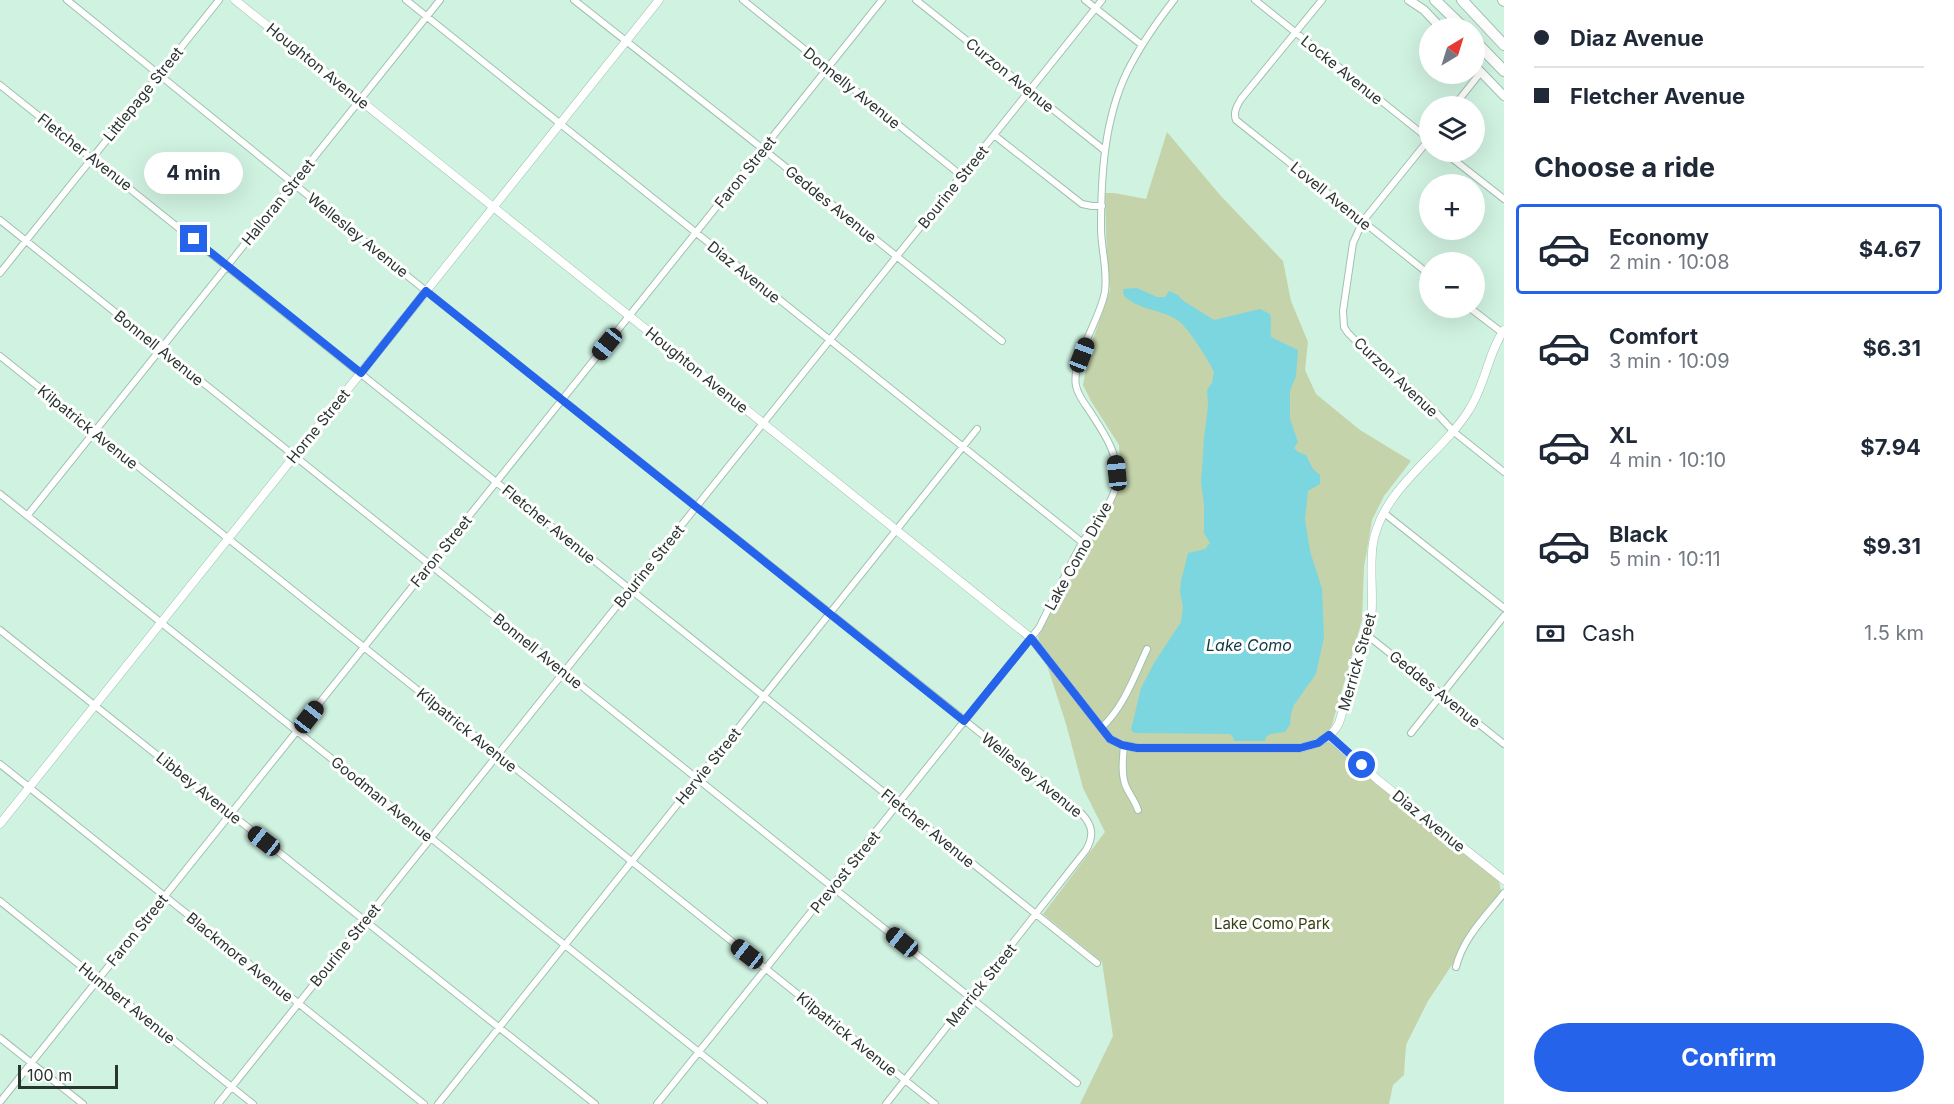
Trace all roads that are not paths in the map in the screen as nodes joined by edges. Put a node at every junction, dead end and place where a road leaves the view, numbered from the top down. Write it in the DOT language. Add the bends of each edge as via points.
graph roads {
  1 [pos="67,0"];
  2 [pos="219,0"];
  3 [pos="235,0"];
  4 [pos="406,0"];
  5 [pos="440,0"];
  6 [pos="574,0"];
  7 [pos="659,0"];
  8 [pos="743,0"];
  9 [pos="882,0"];
  10 [pos="916,0"];
  11 [pos="1084,0"];
  12 [pos="1102,0"];
  13 [pos="1174,0"];
  14 [pos="1255,0"];
  15 [pos="1322,0"];
  16 [pos="1409,0"];
  17 [pos="1415,0"];
  18 [pos="1435,0"];
  19 [pos="1462,0"];
  20 [pos="1095,9"];
  21 [pos="1424,10"];
  22 [pos="426,16"];
  23 [pos="1432,18"];
  24 [pos="1454,18"];
  25 [pos="1296,33"];
  26 [pos="626,42"];
  27 [pos="1142,45"];
  28 [pos="1504,45"];
  29 [pos="1485,51"];
  30 [pos="828,68"];
  31 [pos="1504,70"];
  32 [pos="159,75"];
  33 [pos="1485,76"];
  34 [pos="0,85"];
  35 [pos="1029,91"];
  36 [pos="1504,96"];
  37 [pos="360,100"];
  38 [pos="560,124"];
  39 [pos="1419,131"];
  40 [pos="994,135"];
  41 [pos="763,149"];
  42 [pos="1104,150"];
  43 [pos="1419,151"];
  44 [pos="92,158"];
  45 [pos="1457,162"];
  46 [pos="962,176"];
  47 [pos="293,183"];
  48 [pos="1504,199"];
  49 [pos="1102,206"];
  50 [pos="493,207"];
  51 [pos="0,220"];
  52 [pos="1363,221"];
  53 [pos="696,233"];
  54 [pos="26,241"];
  55 [pos="897,257"];
  56 [pos="227,266"];
  57 [pos="1419,266"];
  58 [pos="0,273"];
  59 [pos="426,291"];
  60 [pos="629,316"];
  61 [pos="1484,318"];
  62 [pos="1503,332"];
  63 [pos="829,341"];
  64 [pos="1002,341"];
  65 [pos="161,349"];
  66 [pos="0,356"];
  67 [pos="361,373"];
  68 [pos="563,399"];
  69 [pos="763,423"];
  70 [pos="977,429"];
  71 [pos="94,432"];
  72 [pos="1454,432"];
  73 [pos="962,448"];
  74 [pos="294,456"];
  75 [pos="1504,472"];
  76 [pos="496,482"];
  77 [pos="0,494"];
  78 [pos="696,507"];
  79 [pos="1384,513"];
  80 [pos="27,516"];
  81 [pos="896,530"];
  82 [pos="228,539"];
  83 [pos="1083,543"];
  84 [pos="430,565"];
  85 [pos="631,589"];
  86 [pos="1504,608"];
  87 [pos="830,614"];
  88 [pos="1504,616"];
  89 [pos="161,623"];
  90 [pos="0,630"];
  91 [pos="1367,635"];
  92 [pos="1031,638"];
  93 [pos="364,647"];
  94 [pos="1147,649"];
  95 [pos="564,672"];
  96 [pos="1442,694"];
  97 [pos="764,696"];
  98 [pos="95,705"];
  99 [pos="964,721"];
  100 [pos="1101,728"];
  101 [pos="297,731"];
  102 [pos="1411,733"];
  103 [pos="1329,735"];
  104 [pos="1504,744"];
  105 [pos="1124,745"];
  106 [pos="498,755"];
  107 [pos="0,764"];
  108 [pos="698,779"];
  109 [pos="29,788"];
  110 [pos="898,804"];
  111 [pos="1138,810"];
  112 [pos="231,814"];
  113 [pos="0,824"];
  114 [pos="1092,834"];
  115 [pos="431,838"];
  116 [pos="632,862"];
  117 [pos="1504,880"];
  118 [pos="832,887"];
  119 [pos="1504,893"];
  120 [pos="165,896"];
  121 [pos="0,901"];
  122 [pos="1037,915"];
  123 [pos="365,921"];
  124 [pos="566,945"];
  125 [pos="1097,963"];
  126 [pos="1456,967"];
  127 [pos="767,969"];
  128 [pos="98,980"];
  129 [pos="971,998"];
  130 [pos="299,1004"];
  131 [pos="499,1028"];
  132 [pos="0,1038"];
  133 [pos="699,1051"];
  134 [pos="31,1063"];
  135 [pos="905,1080"];
  136 [pos="1077,1083"];
  137 [pos="232,1087"];
  138 [pos="0,1102"];
  139 [pos="83,1104"];
  140 [pos="218,1104"];
  141 [pos="253,1104"];
  142 [pos="424,1104"];
  143 [pos="438,1104"];
  144 [pos="594,1104"];
  145 [pos="657,1104"];
  146 [pos="764,1104"];
  147 [pos="886,1104"];
  148 [pos="935,1104"];
  1 -- 32 [label="street, Wellesley Avenue"];
  2 -- 32 [label="street, Littlepage Street"];
  3 -- 37 [label="street, Houghton Avenue"];
  4 -- 22 [label="street, Diaz Avenue"];
  5 -- 22 [label="street, Halloran Street"];
  6 -- 26 [label="street, Geddes Avenue"];
  7 -- 26 [label="street, Horne Street"];
  8 -- 30 [label="street, Donnelly Avenue"];
  9 -- 30 [label="street, Faron Street"];
  10 -- 35 [label="street, Curzon Avenue"];
  11 -- 20 [label="street"];
  12 -- 20 [label="street, Bourine Street"];
  13 -- 27 [label="street, Lake Como Drive"];
  14 -- 25 [label="street, Locke Avenue"];
  15 -- 25 [label="street"];
  16 -- 21 [label="main road"];
  17 -- 21 [label="main road"];
  18 -- 24 [label="highway"];
  19 -- 28 [label="highway"];
  20 -- 27 [label="street"];
  20 -- 35 [label="street, Bourine Street"];
  21 -- 23 [label="main road"];
  22 -- 37 [label="street, Halloran Street"];
  22 -- 38 [label="street, Diaz Avenue"];
  25 -- 39 [label="street, Locke Avenue"];
  25 -- 52 [label="street, Lovell Avenue" via="1241,99 1234,116"];
  26 -- 38 [label="street, Horne Street"];
  26 -- 41 [label="street, Geddes Avenue"];
  27 -- 42 [label="street, Lake Como Drive" via="1126,74"];
  29 -- 31 [label="highway"];
  30 -- 41 [label="street, Faron Street"];
  30 -- 46 [label="street, Donnelly Avenue"];
  32 -- 44 [label="street, Littlepage Street"];
  32 -- 47 [label="street, Wellesley Avenue"];
  33 -- 36 [label="main road"];
  34 -- 44 [label="street, Fletcher Avenue"];
  35 -- 40 [label="street, Bourine Street"];
  35 -- 42 [label="street, Curzon Avenue"];
  37 -- 47 [label="street, Halloran Street"];
  37 -- 50 [label="street, Houghton Avenue"];
  38 -- 50 [label="street, Horne Street"];
  38 -- 53 [label="street, Diaz Avenue"];
  40 -- 46 [label="street, Bourine Street"];
  40 -- 49 [label="street" via="1083,204"];
  41 -- 53 [label="street, Faron Street"];
  41 -- 55 [label="street, Geddes Avenue"];
  42 -- 49 [label="street, Lake Como Drive"];
  43 -- 52 [label="street"];
  44 -- 54 [label="street, Littlepage Street"];
  44 -- 56 [label="street, Fletcher Avenue"];
  45 -- 48 [label="street"];
  46 -- 55 [label="street, Bourine Street"];
  47 -- 56 [label="street, Halloran Street"];
  47 -- 59 [label="street, Wellesley Avenue"];
  49 -- 83 [label="street, Lake Como Drive" via="1105,291 1078,369 1076,387 1111,445 1116,482 1109,503"];
  50 -- 59 [label="street, Horne Street"];
  50 -- 60 [label="street, Houghton Avenue"];
  51 -- 54 [label="street, Bonnell Avenue"];
  52 -- 57 [label="street, Lovell Avenue"];
  52 -- 72 [label="street, Curzon Avenue" via="1353,243 1344,327"];
  53 -- 60 [label="street, Faron Street"];
  53 -- 63 [label="street, Diaz Avenue"];
  54 -- 58 [label="street, Littlepage Street"];
  54 -- 65 [label="street, Bonnell Avenue"];
  55 -- 63 [label="street, Bourine Street"];
  55 -- 64 [label="street, Geddes Avenue"];
  56 -- 65 [label="street, Halloran Street"];
  56 -- 67 [label="street, Fletcher Avenue"];
  59 -- 67 [label="street, Horne Street"];
  59 -- 68 [label="street, Wellesley Avenue"];
  60 -- 68 [label="street, Faron Street"];
  60 -- 69 [label="street, Houghton Avenue"];
  61 -- 62 [label="street"];
  62 -- 72 [label="street, Merrick Street" via="1472,406"];
  63 -- 69 [label="street, Bourine Street"];
  63 -- 73 [label="street, Diaz Avenue"];
  65 -- 71 [label="street, Halloran Street"];
  65 -- 74 [label="street, Bonnell Avenue"];
  66 -- 71 [label="street, Kilpatrick Avenue"];
  67 -- 74 [label="street, Horne Street"];
  67 -- 76 [label="street, Fletcher Avenue"];
  68 -- 76 [label="street, Faron Street"];
  68 -- 78 [label="street, Wellesley Avenue"];
  69 -- 78 [label="street, Bourine Street"];
  69 -- 81 [label="street, Houghton Avenue"];
  70 -- 73 [label="street, Hervie Street"];
  71 -- 80 [label="street, Halloran Street"];
  71 -- 82 [label="street, Kilpatrick Avenue"];
  72 -- 75 [label="street, Curzon Avenue"];
  72 -- 79 [label="street, Merrick Street" via="1408,478"];
  73 -- 81 [label="street, Hervie Street"];
  73 -- 83 [label="street, Diaz Avenue"];
  74 -- 82 [label="street, Horne Street"];
  74 -- 84 [label="street, Bonnell Avenue"];
  76 -- 84 [label="street, Faron Street"];
  76 -- 85 [label="street, Fletcher Avenue"];
  77 -- 80 [label="street, Goodman Avenue"];
  78 -- 85 [label="street, Bourine Street"];
  78 -- 87 [label="street, Wellesley Avenue"];
  79 -- 86 [label="street"];
  79 -- 91 [label="street, Merrick Street" via="1373,545 1373,608"];
  80 -- 89 [label="street, Goodman Avenue"];
  81 -- 87 [label="street, Hervie Street"];
  81 -- 92 [label="street, Houghton Avenue"];
  82 -- 89 [label="street, Horne Street"];
  82 -- 93 [label="street, Kilpatrick Avenue"];
  83 -- 92 [label="street, Lake Como Drive"];
  84 -- 93 [label="street, Faron Street"];
  84 -- 95 [label="street, Bonnell Avenue"];
  85 -- 95 [label="street, Bourine Street"];
  85 -- 97 [label="street, Fletcher Avenue"];
  87 -- 97 [label="street, Hervie Street"];
  87 -- 99 [label="street, Wellesley Avenue"];
  88 -- 96 [label="street"];
  89 -- 98 [label="street, Horne Street"];
  89 -- 101 [label="street, Goodman Avenue"];
  90 -- 98 [label="street, Libbey Avenue"];
  91 -- 96 [label="street, Geddes Avenue"];
  91 -- 103 [label="street, Merrick Street" via="1339,723"];
  92 -- 99 [label="street, Prevost Street"];
  92 -- 100 [label="street, Houghton Avenue"];
  93 -- 101 [label="street, Faron Street"];
  93 -- 106 [label="street, Kilpatrick Avenue"];
  94 -- 100 [label="street" via="1122,704"];
  95 -- 106 [label="street, Bourine Street"];
  95 -- 108 [label="street, Bonnell Avenue"];
  96 -- 102 [label="street"];
  96 -- 104 [label="street, Geddes Avenue"];
  97 -- 108 [label="street, Hervie Street"];
  97 -- 110 [label="street, Fletcher Avenue"];
  98 -- 109 [label="street, Horne Street"];
  98 -- 112 [label="street, Libbey Avenue"];
  99 -- 110 [label="street, Prevost Street"];
  99 -- 114 [label="street, Wellesley Avenue" via="1082,814"];
  100 -- 105 [label="street, Houghton Avenue" via="1110,739"];
  101 -- 112 [label="street, Faron Street"];
  101 -- 115 [label="street, Goodman Avenue"];
  103 -- 105 [label="street, Houghton Avenue" via="1300,748"];
  103 -- 117 [label="street, Diaz Avenue" via="1378,780"];
  105 -- 111 [label="street" via="1125,785"];
  106 -- 115 [label="street, Bourine Street"];
  106 -- 116 [label="street, Kilpatrick Avenue"];
  107 -- 109 [label="street, Blackmore Avenue"];
  108 -- 116 [label="street, Hervie Street"];
  108 -- 118 [label="street, Bonnell Avenue"];
  109 -- 113 [label="street, Horne Street"];
  109 -- 120 [label="street, Blackmore Avenue"];
  110 -- 118 [label="street, Prevost Street"];
  110 -- 122 [label="street, Fletcher Avenue"];
  112 -- 120 [label="street, Faron Street"];
  112 -- 123 [label="street, Libbey Avenue"];
  114 -- 122 [label="street, Merrick Street" via="1086,850"];
  115 -- 123 [label="street, Bourine Street"];
  115 -- 124 [label="street, Goodman Avenue"];
  116 -- 124 [label="street, Hervie Street"];
  116 -- 127 [label="street, Kilpatrick Avenue"];
  118 -- 127 [label="street, Prevost Street"];
  118 -- 129 [label="street, Bonnell Avenue"];
  119 -- 126 [label="street" via="1468,938"];
  120 -- 128 [label="street, Faron Street"];
  120 -- 130 [label="street, Blackmore Avenue"];
  121 -- 128 [label="street, Humbert Avenue"];
  122 -- 125 [label="street, Fletcher Avenue"];
  122 -- 129 [label="street, Merrick Street"];
  123 -- 130 [label="street, Bourine Street"];
  123 -- 131 [label="street, Libbey Avenue"];
  124 -- 131 [label="street, Hervie Street"];
  124 -- 133 [label="street, Goodman Avenue"];
  127 -- 133 [label="street, Prevost Street"];
  127 -- 135 [label="street, Kilpatrick Avenue"];
  128 -- 134 [label="street, Faron Street"];
  128 -- 137 [label="street, Humbert Avenue"];
  129 -- 135 [label="street, Merrick Street"];
  129 -- 136 [label="street, Bonnell Avenue"];
  130 -- 137 [label="street, Bourine Street"];
  130 -- 142 [label="street, Blackmore Avenue"];
  131 -- 143 [label="street, Hervie Street"];
  131 -- 144 [label="street, Libbey Avenue"];
  132 -- 134 [label="street"];
  133 -- 145 [label="street, Prevost Street"];
  133 -- 146 [label="street, Goodman Avenue"];
  134 -- 138 [label="street, Faron Street"];
  134 -- 139 [label="street"];
  135 -- 147 [label="street, Merrick Street"];
  135 -- 148 [label="street, Kilpatrick Avenue"];
  137 -- 140 [label="street, Bourine Street"];
  137 -- 141 [label="street, Humbert Avenue"];
}
